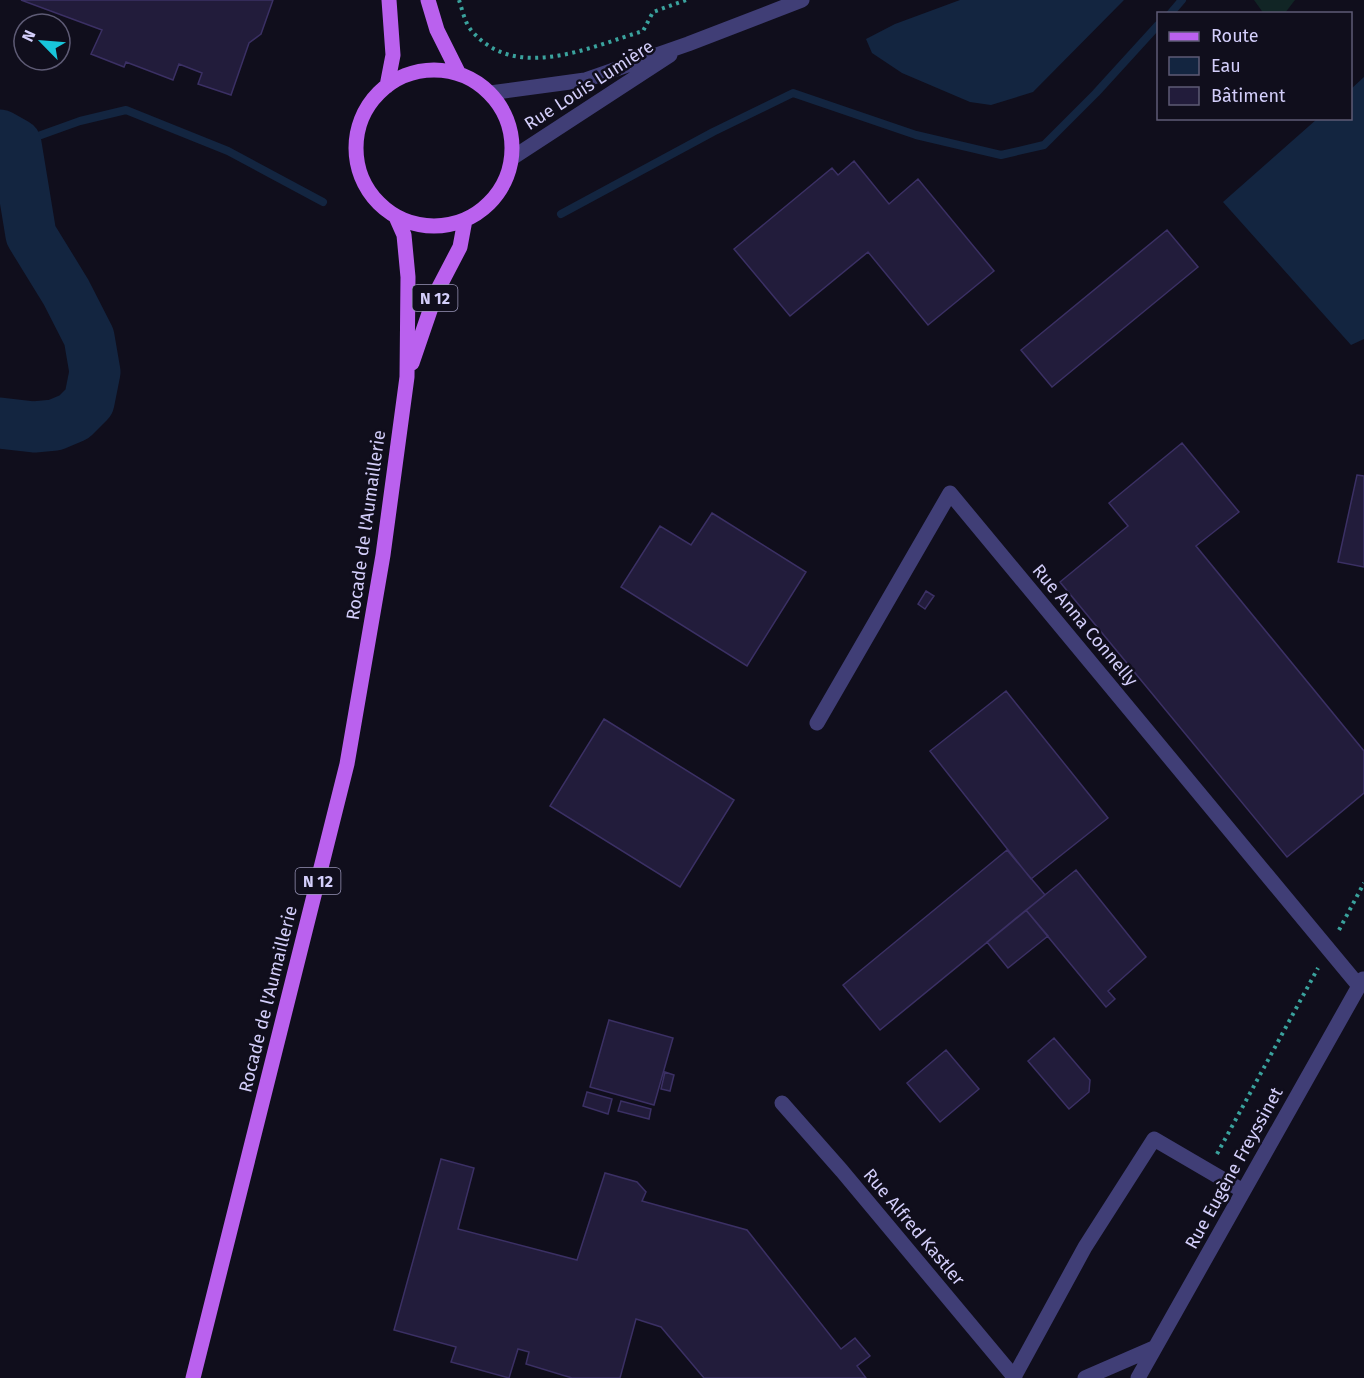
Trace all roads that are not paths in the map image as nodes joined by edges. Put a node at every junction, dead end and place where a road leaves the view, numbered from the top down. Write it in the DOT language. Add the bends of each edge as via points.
graph roads {
  1 [pos="388,0"];
  2 [pos="428,0"];
  3 [pos="802,0"];
  4 [pos="687,44"];
  5 [pos="459,74"];
  6 [pos="387,86"];
  7 [pos="490,93"];
  8 [pos="512,158"];
  9 [pos="396,217"];
  10 [pos="465,220"];
  11 [pos="407,377"];
  12 [pos="817,723"];
  13 [pos="1361,982"];
  14 [pos="782,1103"];
  15 [pos="1243,1191"];
  16 [pos="1154,1348"];
  17 [pos="193,1378"];
  18 [pos="1014,1378"];
  19 [pos="1085,1378"];
  20 [pos="1138,1378"];
  1 -- 6 [label="main road" via="393,56"];
  2 -- 5 [label="main road" via="437,30"];
  3 -- 4 [label="street, Rue Louis Lumière"];
  4 -- 7 [label="street, Rue Louis Lumière" via="585,80"];
  4 -- 8 [label="street, Rue Louis Lumière"];
  5 -- 6 [label="main road" via="422,71"];
  5 -- 7 [label="main road"];
  6 -- 9 [label="main road" via="369,104 358,128 356,154 362,179 375,201"];
  7 -- 8 [label="main road" via="508,123"];
  8 -- 10 [label="main road" via="504,184 488,206"];
  9 -- 10 [label="main road" via="430,226"];
  9 -- 11 [label="main road, Rocade de l'Aumaillerie / N 12" via="404,235 408,276"];
  10 -- 11 [label="main road, Rocade de l'Aumaillerie / N 12" via="460,247 436,293"];
  11 -- 17 [label="main road, Rocade de l'Aumaillerie / N 12" via="383,555 347,764"];
  12 -- 13 [label="street, Rue Anna Connelly" via="950,494 1328,950"];
  13 -- 15 [label="street, Rue Eugène Freyssinet"];
  14 -- 18 [label="street, Rue Alfred Kastler"];
  15 -- 16 [label="street, Rue Eugène Freyssinet"];
  15 -- 18 [label="street" via="1154,1140 1085,1247"];
  16 -- 19 [label="street"];
  16 -- 20 [label="street, Rue Eugène Freyssinet"];
}
